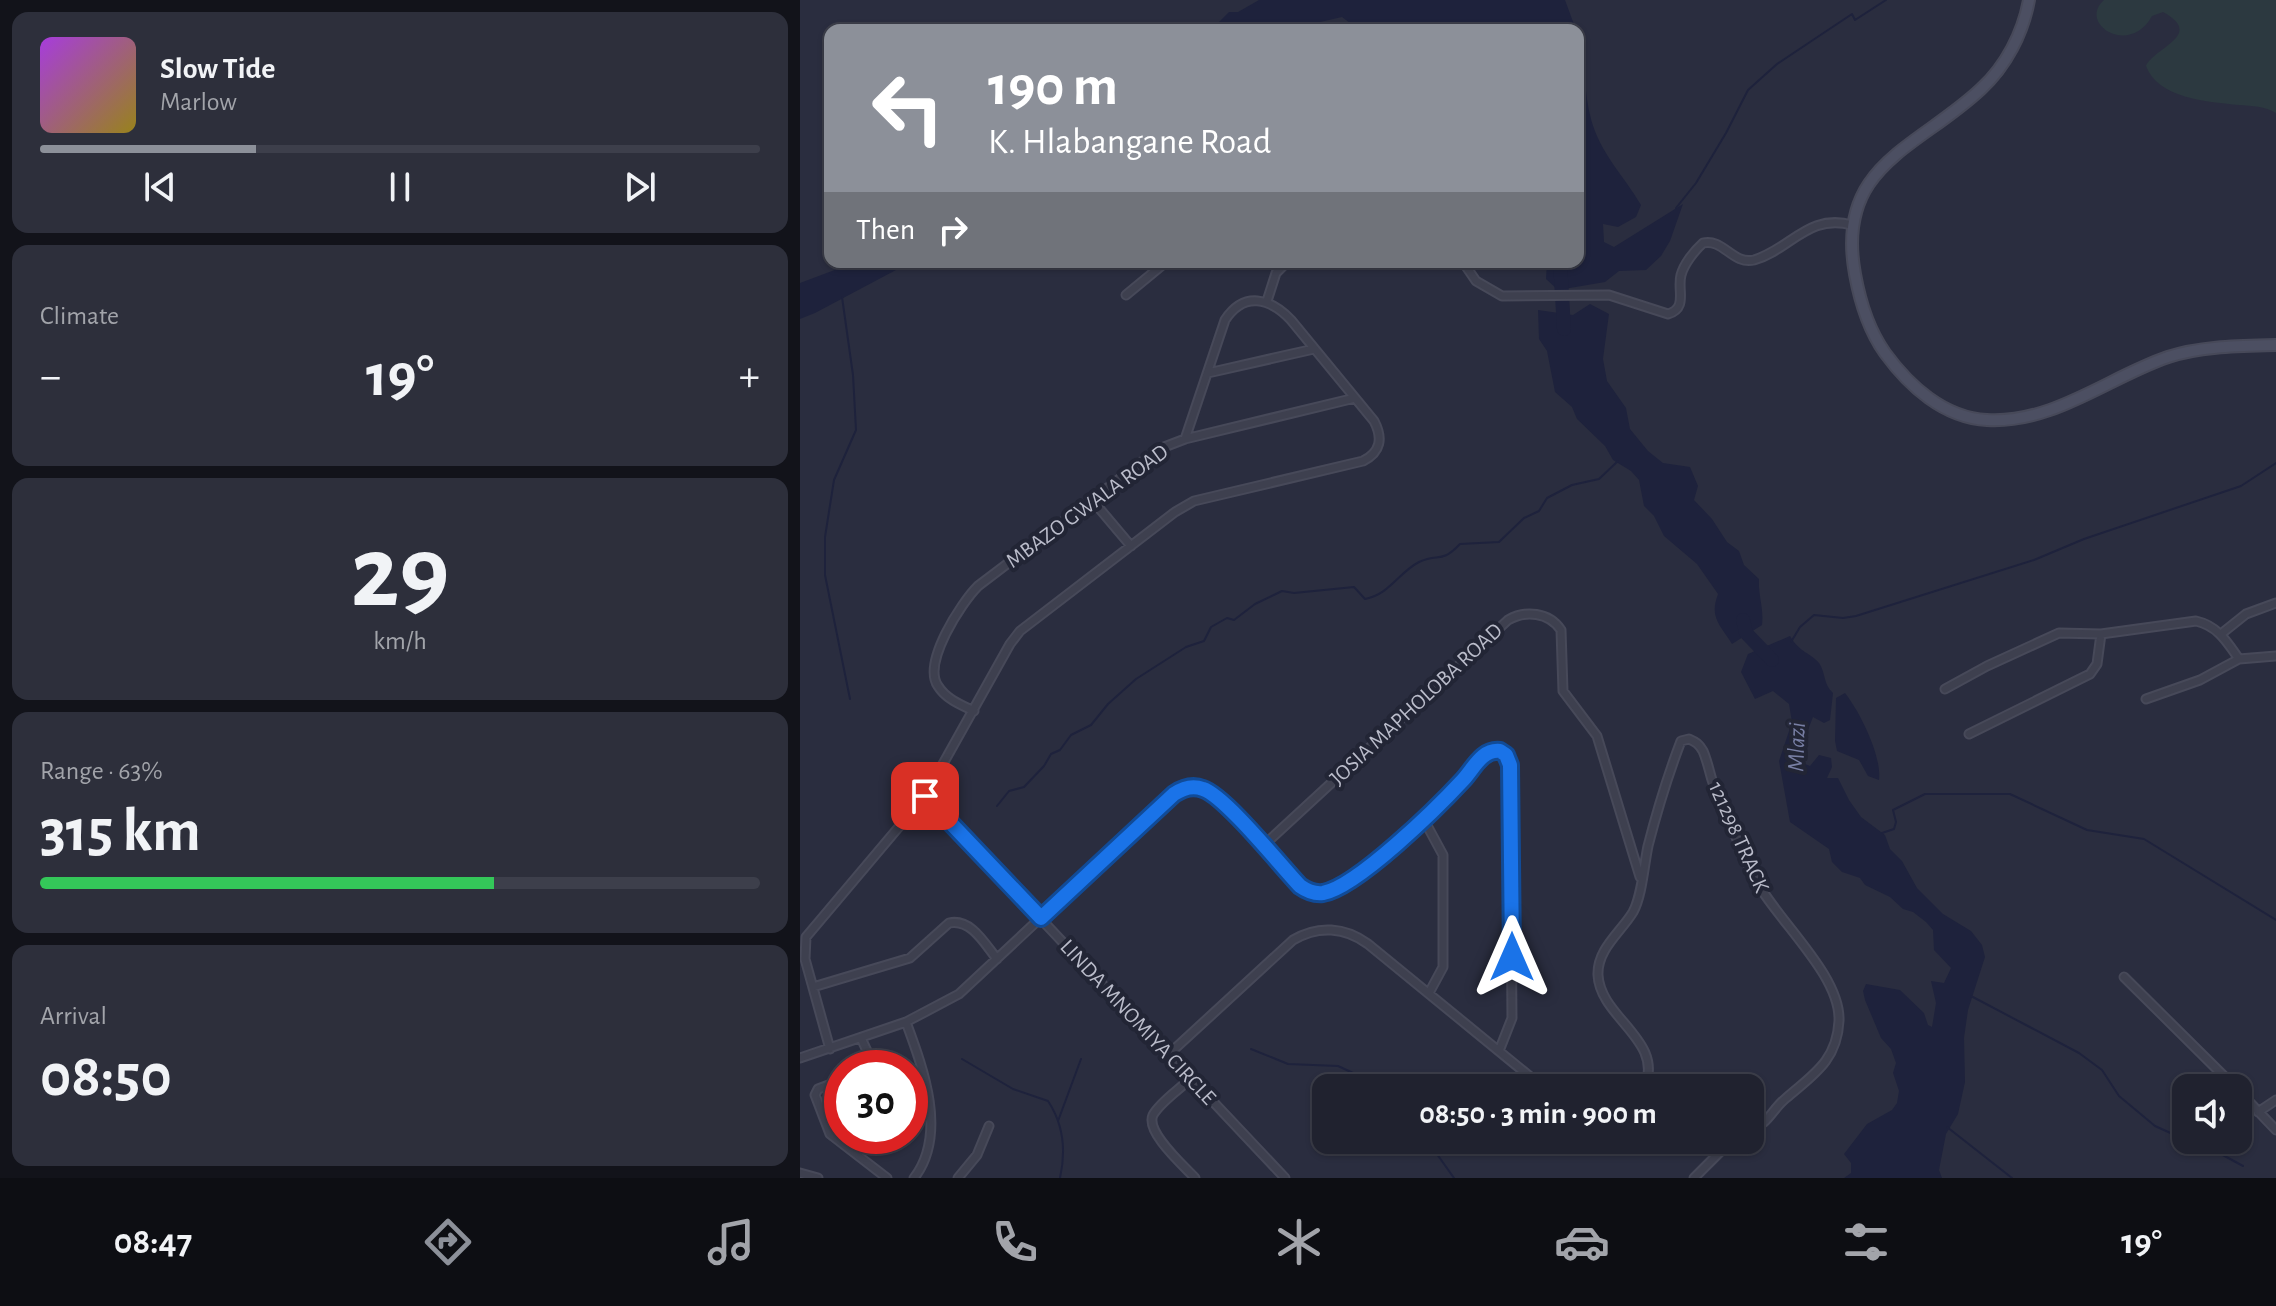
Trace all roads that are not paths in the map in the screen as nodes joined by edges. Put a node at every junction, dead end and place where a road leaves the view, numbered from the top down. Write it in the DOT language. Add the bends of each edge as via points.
graph roads {
  1 [pos="2029,0"];
  2 [pos="1852,225"];
  3 [pos="1159,268"];
  4 [pos="1281,268"];
  5 [pos="1467,268"];
  6 [pos="1126,295"];
  7 [pos="1267,301"];
  8 [pos="2276,345"];
  9 [pos="1314,349"];
  10 [pos="1208,373"];
  11 [pos="1355,398"];
  12 [pos="1185,439"];
  13 [pos="1093,501"];
  14 [pos="1131,546"];
  15 [pos="2276,603"];
  16 [pos="2101,634"];
  17 [pos="2221,634"];
  18 [pos="2276,656"];
  19 [pos="2239,659"];
  20 [pos="1945,689"];
  21 [pos="2146,699"];
  22 [pos="974,711"];
  23 [pos="1969,734"];
  24 [pos="925,796"];
  25 [pos="1423,818"];
  26 [pos="1263,846"];
  27 [pos="1641,879"];
  28 [pos="1041,918"];
  29 [pos="997,959"];
  30 [pos="2124,977"];
  31 [pos="813,987"];
  32 [pos="1429,993"];
  33 [pos="906,1022"];
  34 [pos="861,1038"];
  35 [pos="830,1049"];
  36 [pos="867,1050"];
  37 [pos="1499,1051"];
  38 [pos="1169,1054"];
  39 [pos="800,1058"];
  40 [pos="1527,1074"];
  41 [pos="1648,1074"];
  42 [pos="2222,1074"];
  43 [pos="1191,1078"];
  44 [pos="824,1087"];
  45 [pos="2276,1100"];
  46 [pos="2252,1105"];
  47 [pos="2258,1112"];
  48 [pos="824,1118"];
  49 [pos="1764,1123"];
  50 [pos="989,1126"];
  51 [pos="2276,1130"];
  52 [pos="856,1154"];
  53 [pos="1718,1154"];
  54 [pos="800,1173"];
  55 [pos="818,1178"];
  56 [pos="887,1178"];
  57 [pos="914,1178"];
  58 [pos="958,1178"];
  59 [pos="1195,1178"];
  60 [pos="1285,1178"];
  61 [pos="1694,1178"];
  1 -- 2 [label="street" via="2015,43 1994,75 1877,171"];
  2 -- 5 [label="street" via="1820,224 1749,261 1716,243 1703,243 1681,274 1680,306 1672,313 1656,312 1623,297 1513,298 1494,293"];
  2 -- 8 [label="street" via="1857,288 1874,336 1916,387 1969,418 2006,419 2048,410 2179,353"];
  3 -- 6 [label="street"];
  4 -- 7 [label="street"];
  7 -- 9 [label="street"];
  7 -- 10 [label="street" via="1244,304 1228,315"];
  9 -- 10 [label="street"];
  9 -- 11 [label="street"];
  10 -- 12 [label="street"];
  11 -- 12 [label="street, MBAZO GWALA ROAD"];
  11 -- 14 [label="street" via="1380,434 1371,457 1194,501"];
  12 -- 13 [label="street, MBAZO GWALA ROAD" via="1159,449"];
  13 -- 14 [label="street"];
  13 -- 22 [label="street, MBAZO GWALA ROAD" via="978,586 957,616 936,654 933,676 949,698"];
  14 -- 22 [label="street" via="1018,633"];
  15 -- 17 [label="street" via="2246,614"];
  16 -- 17 [label="street" via="2196,621"];
  16 -- 20 [label="street" via="2047,637"];
  16 -- 23 [label="street" via="2097,664 2090,674"];
  17 -- 19 [label="street"];
  18 -- 19 [label="street"];
  19 -- 21 [label="street"];
  22 -- 24 [label="street"];
  24 -- 28 [label="street, LINDA MNOMIYA CIRCLE"];
  24 -- 31 [label="street" via="810,930 804,949"];
  25 -- 26 [label="street" via="1370,868 1327,892 1300,886"];
  25 -- 32 [label="street" via="1443,855 1443,967"];
  25 -- 37 [label="street" via="1480,759 1491,751 1506,755 1512,1018"];
  26 -- 27 [label="street, JOSIA MAPHOLOBA ROAD" via="1508,620 1534,614 1551,619 1561,630 1561,688 1597,736"];
  26 -- 28 [label="street" via="1215,795 1196,787 1181,789"];
  27 -- 41 [label="street" via="1633,912 1605,950 1598,974 1607,999 1646,1054"];
  27 -- 49 [label="street, 121298 TRACK" via="1679,748 1683,740 1692,740 1703,752 1758,885 1822,973 1839,1018 1834,1044 1816,1075"];
  28 -- 29 [label="street"];
  28 -- 38 [label="street, LINDA MNOMIYA CIRCLE"];
  29 -- 31 [label="street" via="967,924 955,921 910,958"];
  29 -- 33 [label="street" via="959,994"];
  30 -- 42 [label="street"];
  31 -- 35 [label="street"];
  32 -- 37 [label="street"];
  32 -- 38 [label="street" via="1357,936 1338,930 1310,932 1293,940"];
  33 -- 34 [label="street"];
  33 -- 57 [label="street" via="923,1072 930,1130 927,1157"];
  34 -- 35 [label="street"];
  34 -- 36 [label="street"];
  35 -- 39 [label="street"];
  37 -- 40 [label="street"];
  38 -- 43 [label="street, LINDA MNOMIYA CIRCLE"];
  43 -- 59 [label="street" via="1152,1121 1154,1132"];
  43 -- 60 [label="street, LINDA MNOMIYA CIRCLE"];
  44 -- 48 [label="street" via="815,1095"];
  45 -- 47 [label="street"];
  46 -- 47 [label="street"];
  47 -- 51 [label="street"];
  50 -- 58 [label="street" via="977,1155"];
  52 -- 56 [label="street"];
  53 -- 61 [label="street"];
  54 -- 55 [label="street"];
}
